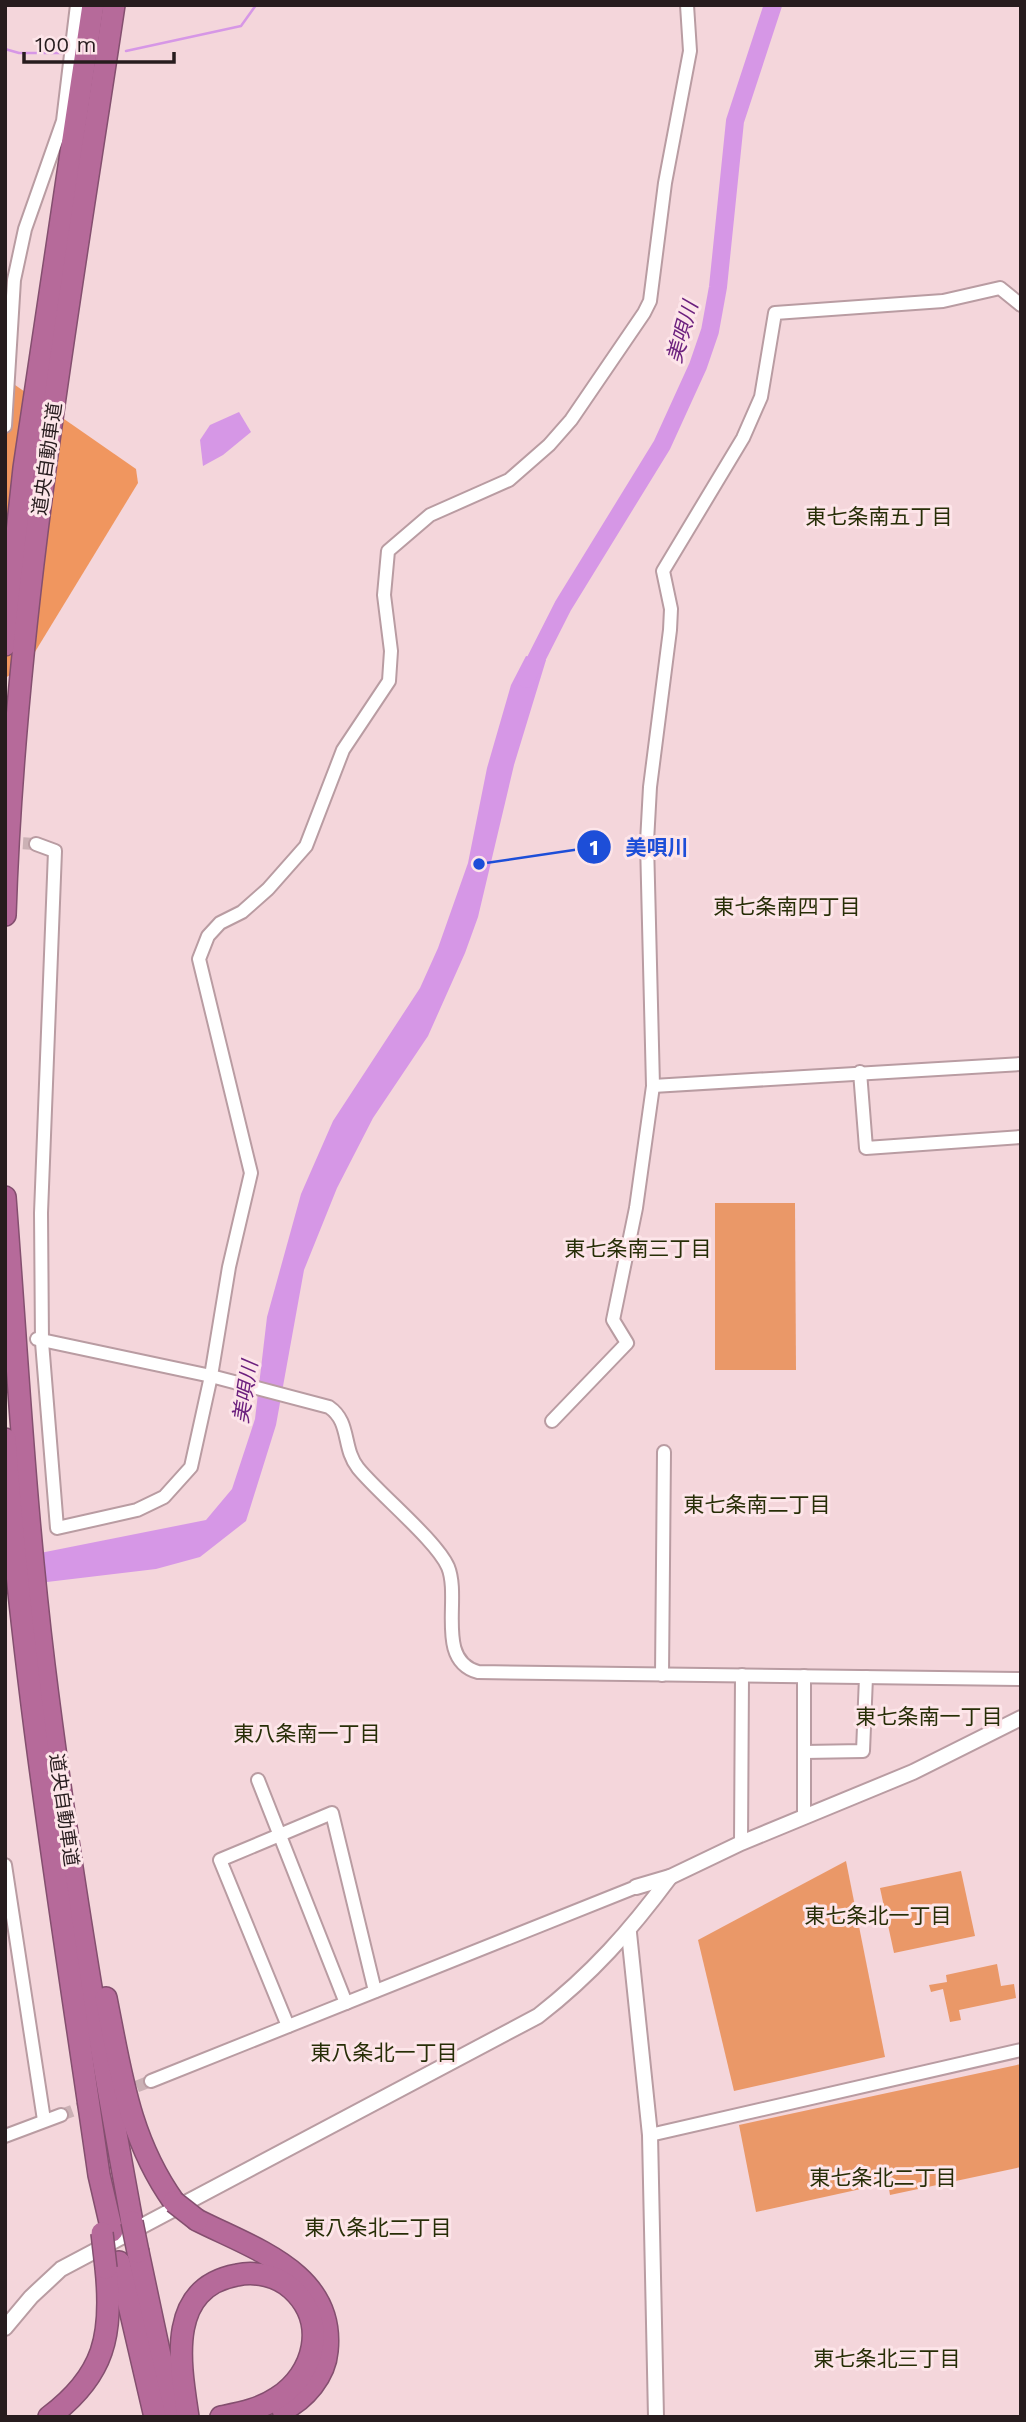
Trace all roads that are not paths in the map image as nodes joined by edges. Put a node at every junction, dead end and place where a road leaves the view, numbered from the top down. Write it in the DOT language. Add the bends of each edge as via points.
graph roads {
  1 [pos="77,5"];
  2 [pos="93,5"];
  3 [pos="114,5"];
  4 [pos="687,5"];
  5 [pos="1021,305"];
  6 [pos="5,426"];
  7 [pos="5,645"];
  8 [pos="36,844"];
  9 [pos="5,915"];
  10 [pos="1021,1064"];
  11 [pos="860,1072"];
  12 [pos="653,1086"];
  13 [pos="1021,1137"];
  14 [pos="5,1197"];
  15 [pos="40,1341"];
  16 [pos="211,1376"];
  17 [pos="552,1421"];
  18 [pos="5,1439"];
  19 [pos="664,1452"];
  20 [pos="20,1519"];
  21 [pos="35,1663"];
  22 [pos="662,1675"];
  23 [pos="742,1675"];
  24 [pos="804,1676"];
  25 [pos="866,1677"];
  26 [pos="1021,1679"];
  27 [pos="1021,1718"];
  28 [pos="804,1752"];
  29 [pos="58,1774"];
  30 [pos="258,1780"];
  31 [pos="804,1817"];
  32 [pos="279,1835"];
  33 [pos="741,1843"];
  34 [pos="5,1865"];
  35 [pos="670,1877"];
  36 [pos="636,1887"];
  37 [pos="629,1933"];
  38 [pos="375,1991"];
  39 [pos="346,2003"];
  40 [pos="288,2026"];
  41 [pos="1021,2050"];
  42 [pos="151,2081"];
  43 [pos="61,2115"];
  44 [pos="44,2120"];
  45 [pos="650,2134"];
  46 [pos="5,2136"];
  47 [pos="112,2265"];
  48 [pos="5,2328"];
  49 [pos="171,2410"];
  50 [pos="49,2417"];
  51 [pos="221,2417"];
  52 [pos="270,2417"];
  53 [pos="656,2417"];
  1 -- 6 [label="street" via="63,121 24,229 14,280"];
  2 -- 7 [label="highway, 道央自動車道" via="24,468"];
  3 -- 9 [label="highway, 道央自動車道" via="45,470 8,820"];
  4 -- 16 [label="street" via="690,51 665,183 650,301 549,445 509,480 430,515 388,551 384,595 391,651 389,681 343,750 306,846 268,889 242,912 220,923 208,936 199,959 250,1173"];
  5 -- 12 [label="street" via="1000,288 943,301 775,313 767,376 752,418 663,571 670,620 647,842"];
  8 -- 15 [label="street" via="55,850"];
  10 -- 11 [label="street"];
  11 -- 12 [label="street"];
  11 -- 13 [label="street" via="866,1148"];
  12 -- 17 [label="street" via="636,1208 613,1320 626,1343"];
  14 -- 20 [label="highway, 道央自動車道"];
  15 -- 16 [label="street"];
  15 -- 16 [label="street" via="57,1528 137,1510 180,1483 191,1467"];
  16 -- 22 [label="street" via="329,1407 339,1414 356,1466 448,1567 453,1590 452,1634 458,1660 466,1669"];
  18 -- 20 [label="highway, 道央自動車道"];
  19 -- 22 [label="street"];
  20 -- 21 [label="highway, 道央自動車道"];
  21 -- 29 [label="highway, 道央自動車道"];
  21 -- 47 [label="highway, 道央自動車道"];
  22 -- 23 [label="street"];
  23 -- 24 [label="street"];
  23 -- 33 [label="street"];
  24 -- 25 [label="street"];
  24 -- 28 [label="street"];
  25 -- 26 [label="street"];
  25 -- 28 [label="street" via="863,1751"];
  27 -- 31 [label="street" via="913,1772"];
  28 -- 31 [label="street"];
  29 -- 49 [label="highway, 道央自動車道, bridge" via="96,2027"];
  29 -- 52 [label="highway, bridge" via="135,2130 146,2158 174,2202 197,2220 297,2274 320,2302 327,2319 327,2358 318,2378 288,2408"];
  30 -- 32 [label="street"];
  31 -- 33 [label="street"];
  32 -- 38 [label="street" via="332,1813"];
  32 -- 39 [label="street"];
  32 -- 40 [label="street" via="220,1860"];
  33 -- 35 [label="street"];
  34 -- 44 [label="street"];
  35 -- 36 [label="street"];
  35 -- 37 [label="street"];
  36 -- 38 [label="street"];
  37 -- 45 [label="street"];
  37 -- 48 [label="street" via="538,2016 61,2269"];
  38 -- 39 [label="street"];
  39 -- 40 [label="street"];
  40 -- 42 [label="street"];
  41 -- 45 [label="street"];
  43 -- 44 [label="street"];
  44 -- 46 [label="street"];
  45 -- 53 [label="street"];
  47 -- 49 [label="highway, 道央自動車道"];
  47 -- 50 [label="highway" via="102,2355 80,2390"];
  49 -- 51 [label="highway" via="186,2316 199,2294 220,2280 241,2274 279,2280 309,2313 314,2335 310,2359 292,2387 279,2397"];
}
